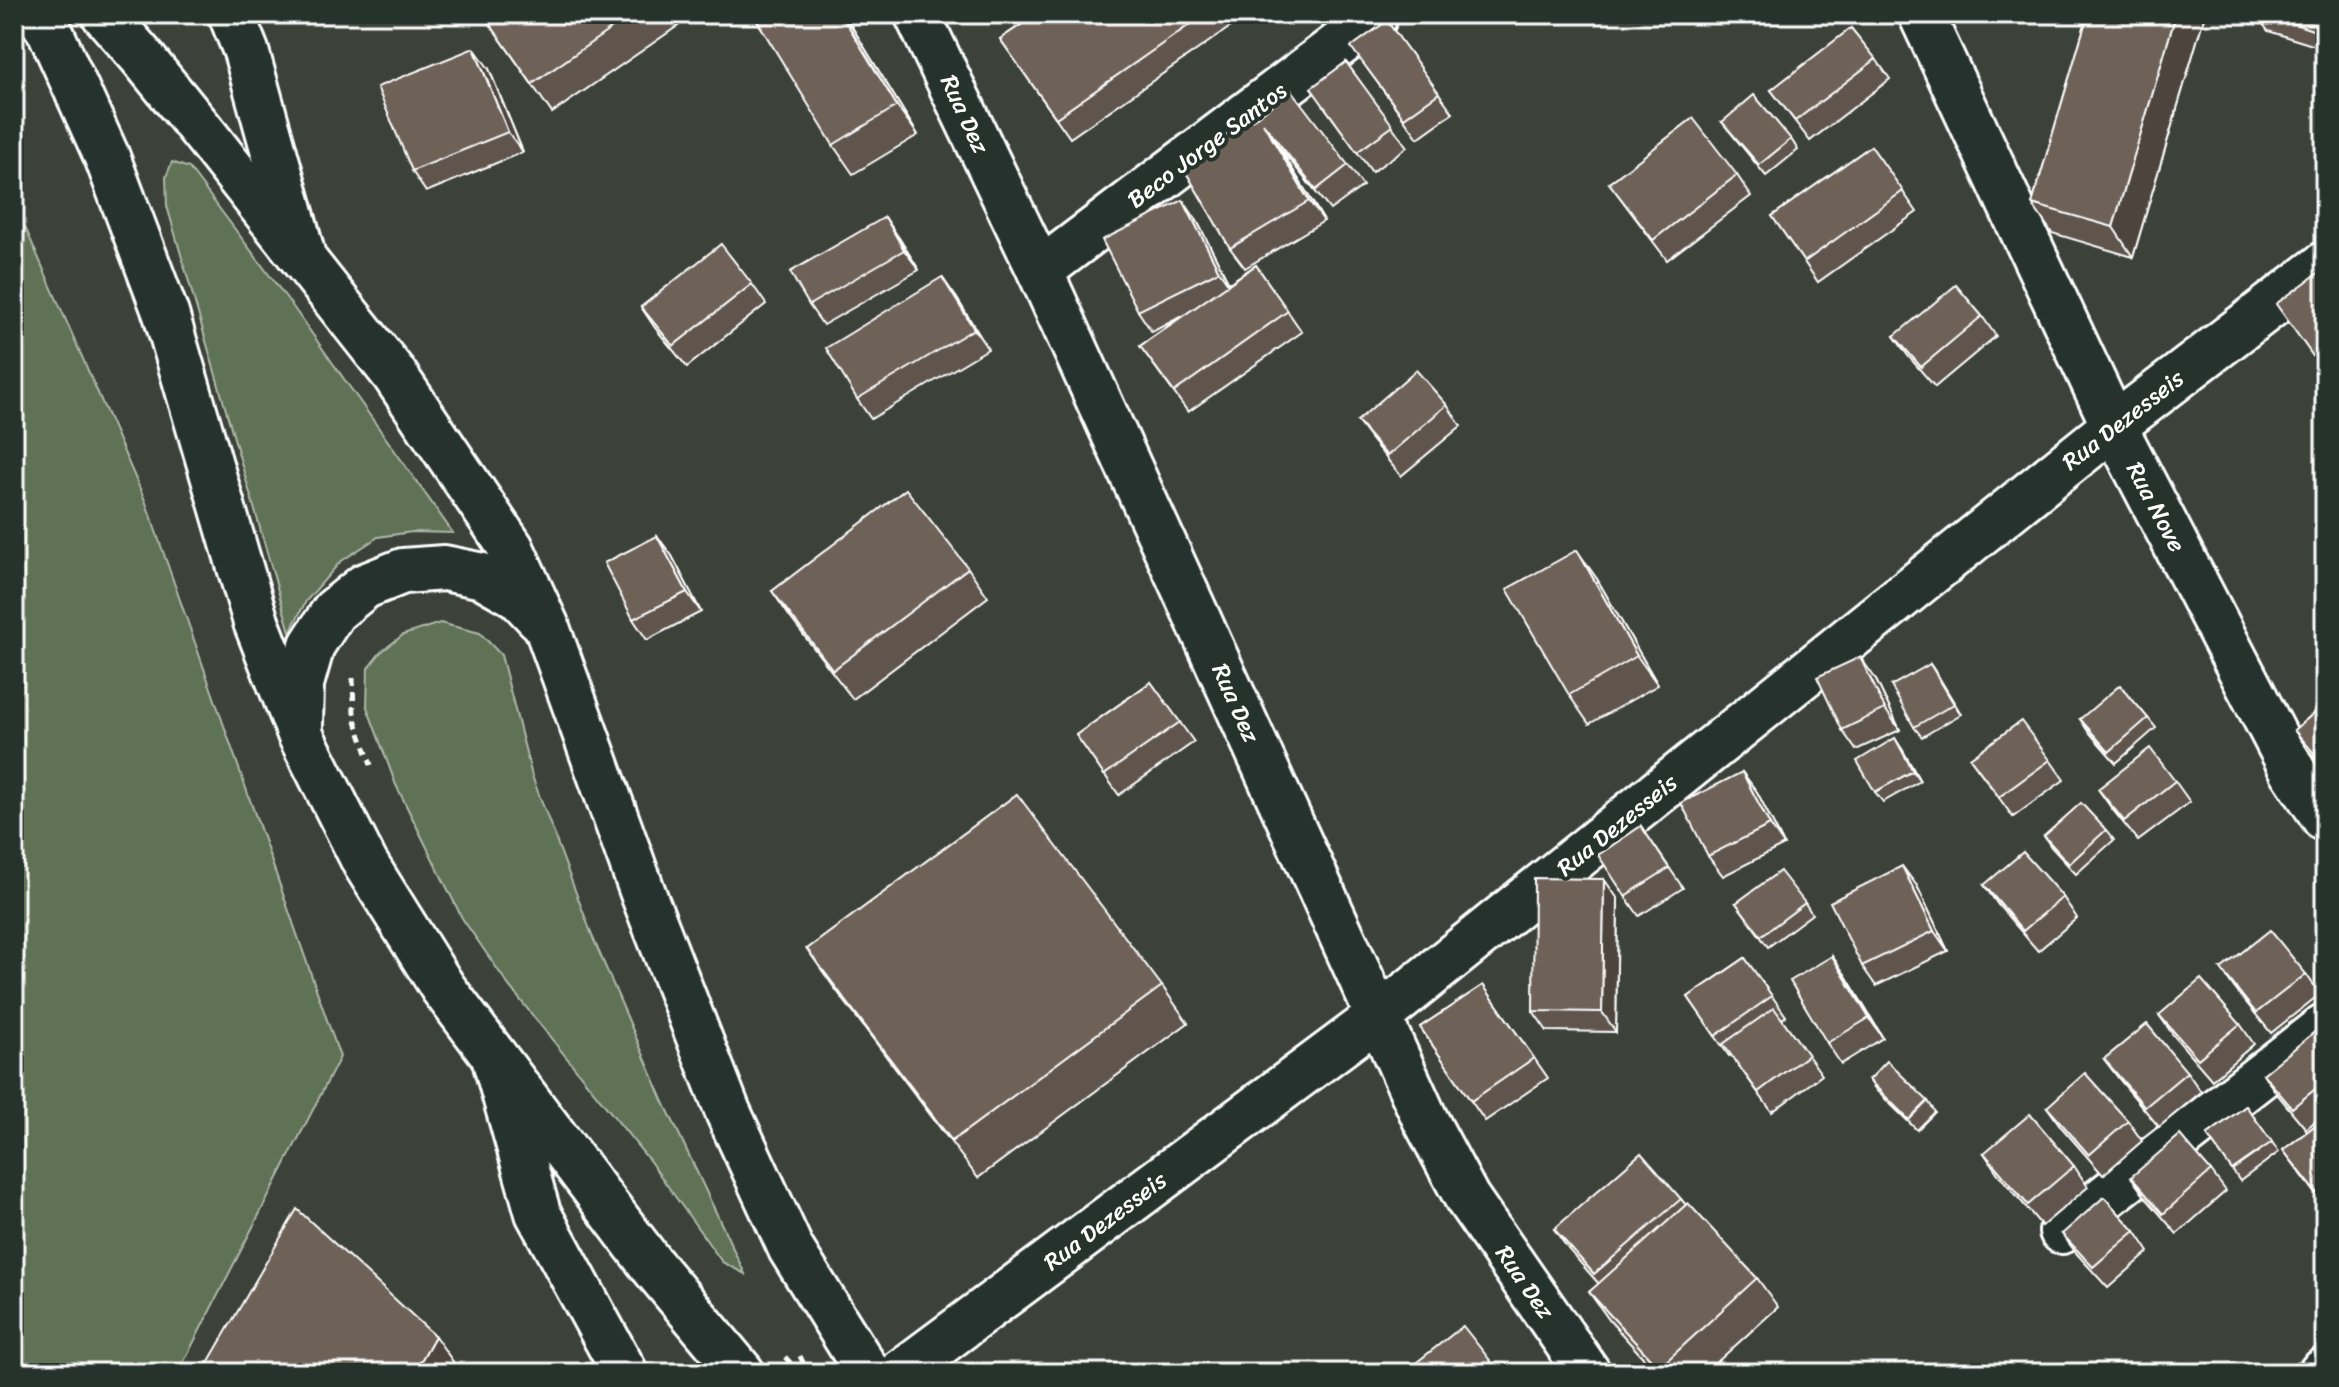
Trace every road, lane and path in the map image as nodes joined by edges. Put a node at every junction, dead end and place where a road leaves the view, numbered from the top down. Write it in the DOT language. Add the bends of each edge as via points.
graph roads {
  1 [pos="38,14"];
  2 [pos="104,14"];
  3 [pos="231,14"];
  4 [pos="917,14"];
  5 [pos="1921,14"];
  6 [pos="1374,18"];
  7 [pos="304,260"];
  8 [pos="2325,264"];
  9 [pos="1040,271"];
  10 [pos="2114,426"];
  11 [pos="546,625"];
  12 [pos="353,675"];
  13 [pos="300,734"];
  14 [pos="375,779"];
  15 [pos="2325,819"];
  16 [pos="1378,1017"];
  17 [pos="2325,1026"];
  18 [pos="494,1057"];
  19 [pos="2062,1231"];
  20 [pos="796,1347"];
  21 [pos="780,1351"];
  22 [pos="625,1373"];
  23 [pos="742,1373"];
  24 [pos="800,1373"];
  25 [pos="808,1373"];
  26 [pos="868,1373"];
  27 [pos="900,1373"];
  28 [pos="1588,1373"];
  1 -- 13 [label="street" via="107,157 166,314 256,622"];
  2 -- 7 [label="street"];
  3 -- 7 [label="street"];
  4 -- 9 [label="street, Rua Dez"];
  5 -- 10 [label="street, Rua Nove"];
  6 -- 9 [label="street, Beco Jorge Santos"];
  7 -- 11 [label="street" via="449,452 511,548"];
  8 -- 10 [label="street, Rua Dezesseis"];
  9 -- 16 [label="street, Rua Dez"];
  10 -- 15 [label="street, Rua Nove" via="2293,771"];
  10 -- 16 [label="street, Rua Dezesseis"];
  11 -- 13 [label="street" via="518,596 483,576 444,568 403,571 365,586 334,611 312,645 301,684"];
  11 -- 26 [label="street" via="728,1112 791,1249"];
  12 -- 14 [label="path" via="354,716"];
  13 -- 18 [label="street" via="365,863 443,988"];
  16 -- 27 [label="street, Rua Dezesseis"];
  16 -- 28 [label="street, Rua Dez" via="1467,1198"];
  17 -- 19 [label="street"];
  18 -- 22 [label="street" via="538,1213"];
  18 -- 23 [label="street" via="650,1263"];
  20 -- 25 [label="path"];
  21 -- 24 [label="path"];
}
